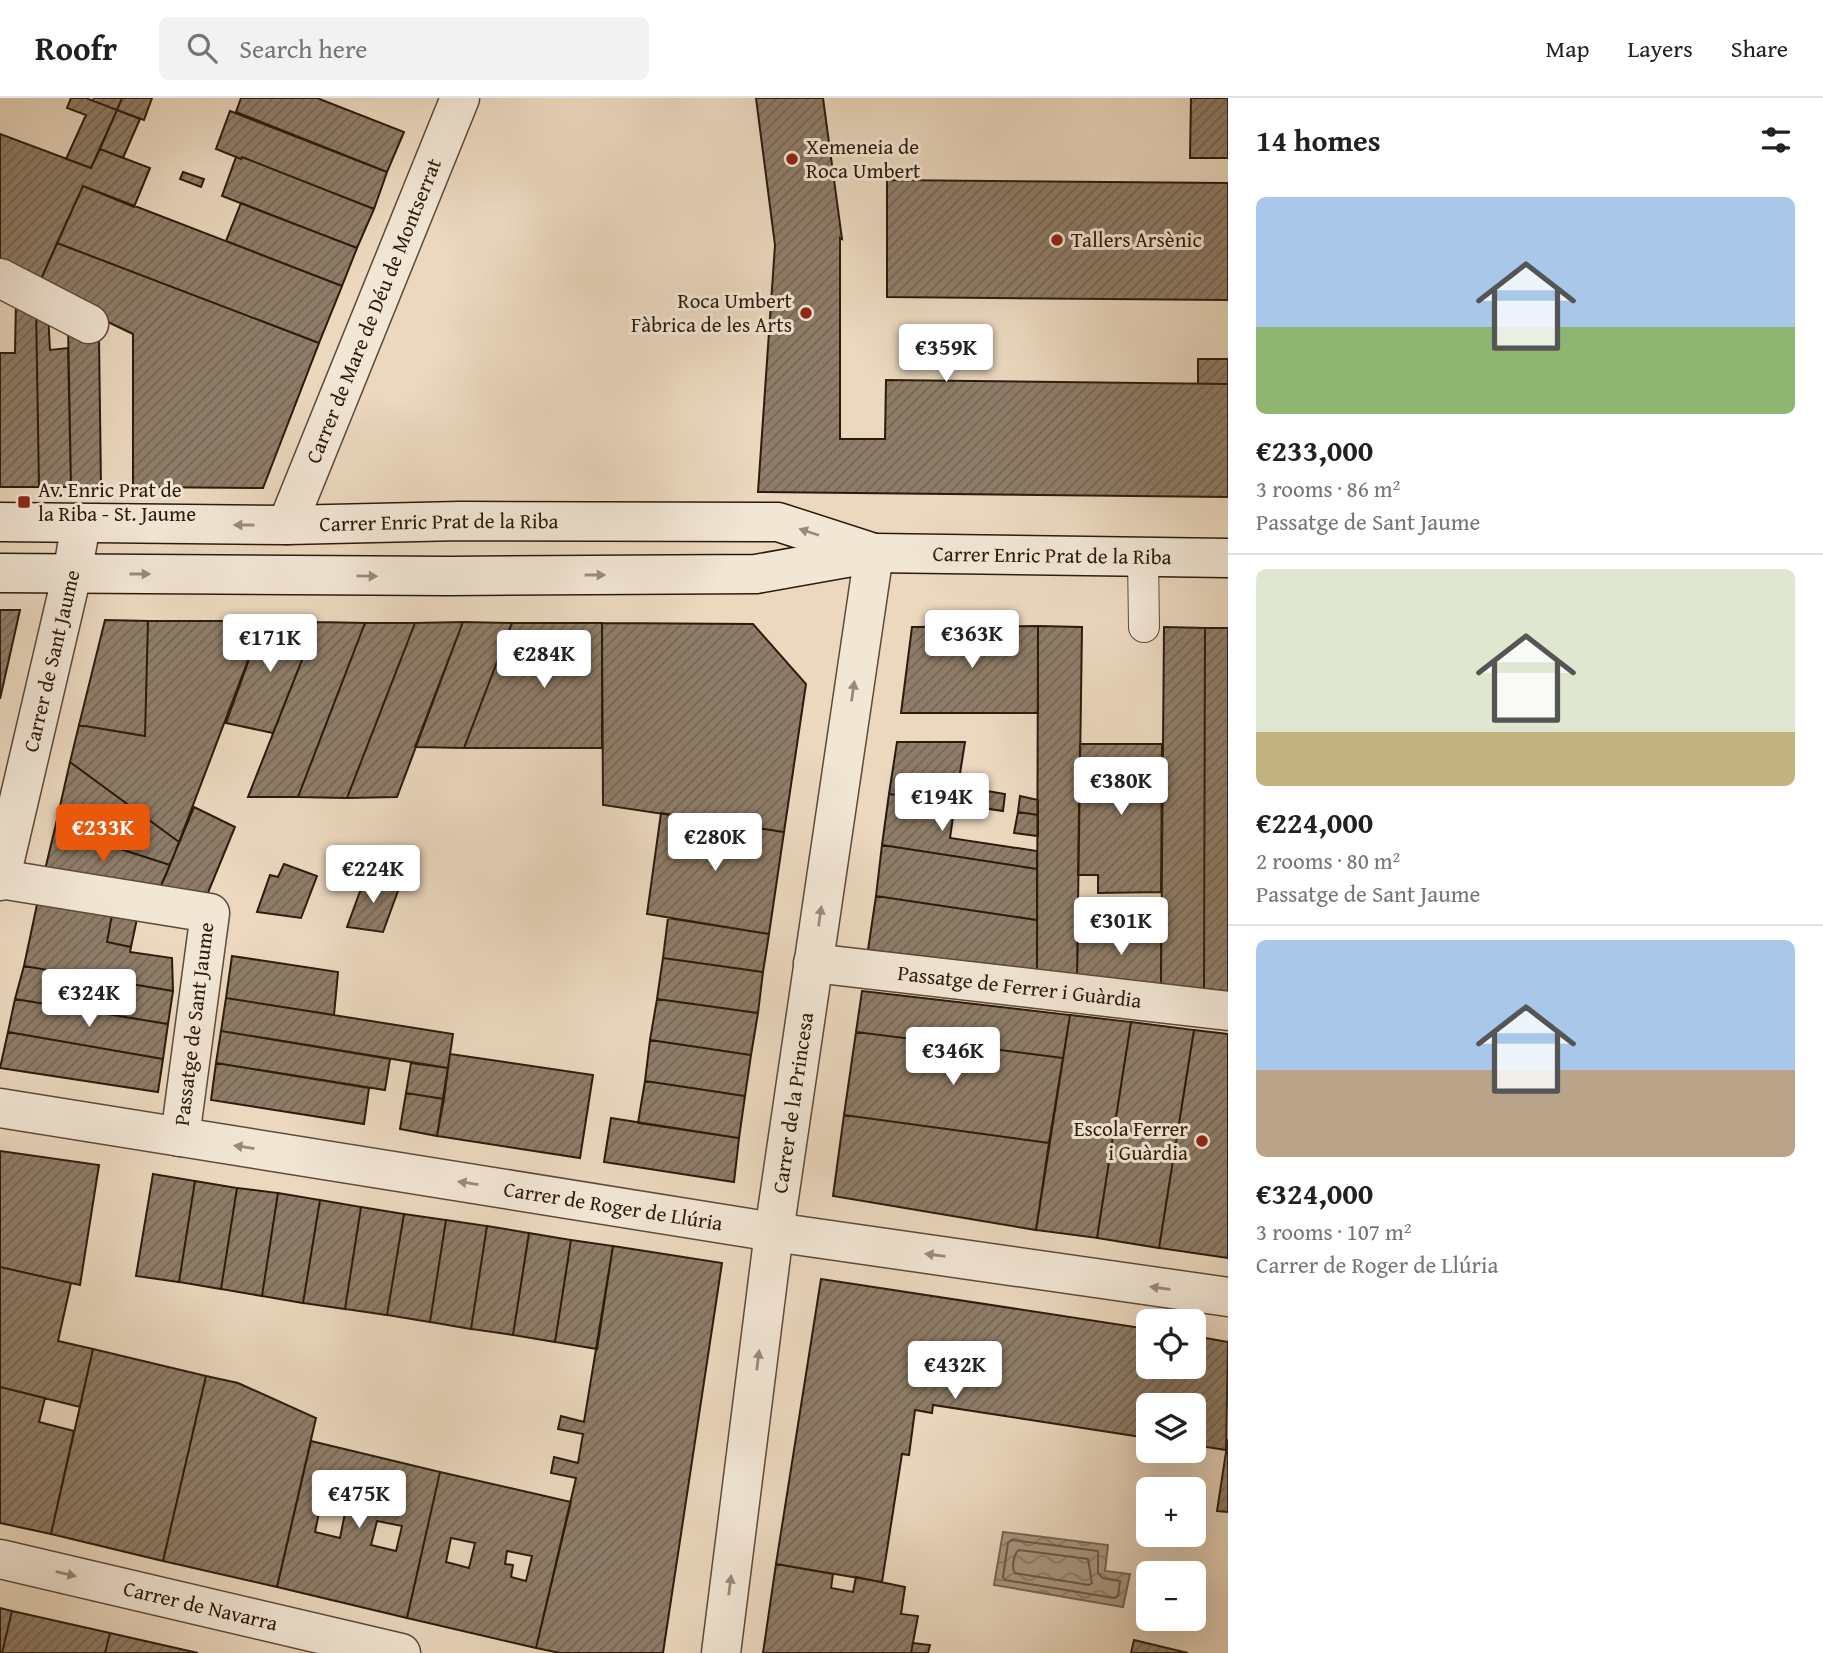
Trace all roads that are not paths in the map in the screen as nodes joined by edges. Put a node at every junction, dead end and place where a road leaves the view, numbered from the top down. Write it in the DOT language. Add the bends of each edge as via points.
graph roads {
  1 [pos="460,98"];
  2 [pos="0,278"];
  3 [pos="89,324"];
  4 [pos="0,522"];
  5 [pos="81,524"];
  6 [pos="287,525"];
  7 [pos="874,553"];
  8 [pos="1143,556"];
  9 [pos="1228,558"];
  10 [pos="0,573"];
  11 [pos="72,574"];
  12 [pos="1144,627"];
  13 [pos="0,880"];
  14 [pos="813,963"];
  15 [pos="1228,1011"];
  16 [pos="0,1108"];
  17 [pos="180,1137"];
  18 [pos="774,1232"];
  19 [pos="1228,1297"];
  20 [pos="0,1559"];
  21 [pos="401,1653"];
  22 [pos="721,1653"];
  1 -- 6 [label="street, Carrer de Mare de Déu de Montserrat"];
  2 -- 3 [label="street"];
  4 -- 5 [label="street, Carrer Enric Prat de la Riba"];
  6 -- 5 [label="street, Carrer Enric Prat de la Riba, one-way"];
  5 -- 11 [label="street, Carrer de Sant Jaume"];
  7 -- 6 [label="street, Carrer Enric Prat de la Riba, one-way" via="778,522"];
  7 -- 8 [label="street, Carrer Enric Prat de la Riba"];
  11 -- 7 [label="street, Carrer Enric Prat de la Riba, one-way" via="756,574"];
  14 -- 7 [label="street, Carrer de la Princesa, one-way"];
  8 -- 9 [label="street, Carrer Enric Prat de la Riba"];
  8 -- 12 [label="lane"];
  10 -- 11 [label="street, Carrer Enric Prat de la Riba"];
  11 -- 13 [label="street, Carrer de Sant Jaume"];
  13 -- 17 [label="street, Passatge de Sant Jaume" via="210,913"];
  14 -- 15 [label="street, Passatge de Ferrer i Guàrdia"];
  14 -- 18 [label="street, Carrer de la Princesa"];
  16 -- 17 [label="street, Carrer de Roger de Llúria"];
  18 -- 17 [label="street, Carrer de Roger de Llúria, one-way"];
  19 -- 18 [label="street, Carrer de Roger de Llúria, one-way"];
  22 -- 18 [label="street, Carrer de la Princesa, one-way"];
  20 -- 21 [label="street, Carrer de Navarra, one-way"];
}
